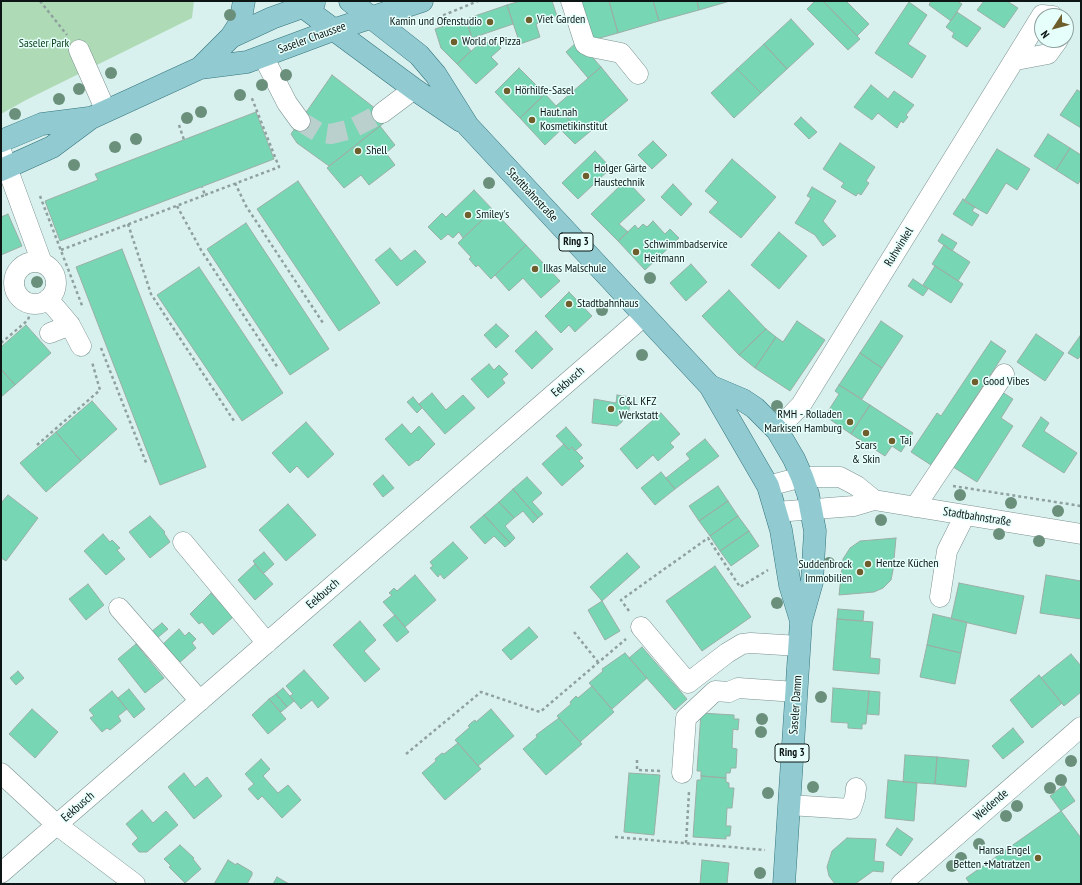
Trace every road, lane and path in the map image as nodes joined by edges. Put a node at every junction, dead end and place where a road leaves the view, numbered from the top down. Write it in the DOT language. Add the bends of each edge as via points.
graph roads {
  1 [pos="40,1"];
  2 [pos="244,1"];
  3 [pos="350,1"];
  4 [pos="422,1"];
  5 [pos="478,1"];
  6 [pos="571,1"];
  7 [pos="305,3"];
  8 [pos="372,17"];
  9 [pos="427,22"];
  10 [pos="1034,29"];
  11 [pos="333,30"];
  12 [pos="231,37"];
  13 [pos="1052,48"];
  14 [pos="79,50"];
  15 [pos="263,56"];
  16 [pos="1016,60"];
  17 [pos="200,68"];
  18 [pos="638,74"];
  19 [pos="414,89"];
  20 [pos="251,96"];
  21 [pos="382,113"];
  22 [pos="98,114"];
  23 [pos="300,121"];
  24 [pos="179,125"];
  25 [pos="468,126"];
  26 [pos="184,140"];
  27 [pos="1,141"];
  28 [pos="3,163"];
  29 [pos="236,183"];
  30 [pos="202,187"];
  31 [pos="205,195"];
  32 [pos="177,206"];
  33 [pos="128,224"];
  34 [pos="61,250"];
  35 [pos="42,263"];
  36 [pos="41,301"];
  37 [pos="644,316"];
  38 [pos="323,323"];
  39 [pos="70,325"];
  40 [pos="50,332"];
  41 [pos="1,342"];
  42 [pos="86,351"];
  43 [pos="278,368"];
  44 [pos="1004,374"];
  45 [pos="710,386"];
  46 [pos="234,421"];
  47 [pos="777,430"];
  48 [pos="36,445"];
  49 [pos="802,477"];
  50 [pos="950,485"];
  51 [pos="768,486"];
  52 [pos="874,500"];
  53 [pos="1081,506"];
  54 [pos="811,508"];
  55 [pos="915,508"];
  56 [pos="776,512"];
  57 [pos="965,515"];
  58 [pos="1081,534"];
  59 [pos="183,542"];
  60 [pos="787,562"];
  61 [pos="940,597"];
  62 [pos="119,608"];
  63 [pos="801,621"];
  64 [pos="641,627"];
  65 [pos="574,632"];
  66 [pos="267,643"];
  67 [pos="799,646"];
  68 [pos="598,662"];
  69 [pos="796,692"];
  70 [pos="200,702"];
  71 [pos="1081,727"];
  72 [pos="406,754"];
  73 [pos="637,760"];
  74 [pos="1,773"];
  75 [pos="682,773"];
  76 [pos="856,788"];
  77 [pos="789,805"];
  78 [pos="57,825"];
  79 [pos="615,837"];
  80 [pos="686,843"];
  81 [pos="786,853"];
  82 [pos="1,873"];
  83 [pos="135,884"];
  84 [pos="784,884"];
  85 [pos="901,884"];
  1 -- 14 [label="path"];
  2 -- 12 [label="main road" via="240,23"];
  3 -- 8 [label="main road, Stadtbahnstraße / Ring 3"];
  4 -- 8 [label="main road, Saseler Chaussee"];
  5 -- 9 [label="path"];
  6 -- 18 [label="street" via="585,44 621,53"];
  7 -- 11 [label="main road, Stadtbahnstraße / Ring 3"];
  7 -- 12 [label="main road, Saseler Chaussee"];
  8 -- 11 [label="main road, Saseler Chaussee"];
  8 -- 25 [label="main road, Stadtbahnstraße / Ring 3" via="418,55 436,75"];
  10 -- 16 [label="street, Ruhwinkel"];
  11 -- 15 [label="main road, Saseler Chaussee"];
  11 -- 19 [label="main road, Stadtbahnstraße / Ring 3"];
  12 -- 17 [label="main road, Saseler Chaussee"];
  13 -- 16 [label="street" via="1048,54"];
  14 -- 22 [label="street"];
  15 -- 17 [label="main road, Saseler Chaussee" via="247,62"];
  15 -- 23 [label="street" via="287,103"];
  16 -- 47 [label="street, Ruhwinkel" via="801,405"];
  17 -- 22 [label="main road, Saseler Chaussee"];
  19 -- 21 [label="street"];
  19 -- 25 [label="main road, Stadtbahnstraße / Ring 3"];
  20 -- 29 [label="path" via="280,167"];
  22 -- 27 [label="main road, Saseler Chaussee" via="42,124"];
  22 -- 28 [label="main road, Saseler Chaussee" via="52,147"];
  24 -- 26 [label="path"];
  25 -- 37 [label="main road, Stadtbahnstraße / Ring 3"];
  28 -- 35 [label="street"];
  29 -- 31 [label="path"];
  29 -- 38 [label="path" via="246,206"];
  30 -- 31 [label="path"];
  31 -- 32 [label="path"];
  32 -- 33 [label="path"];
  32 -- 43 [label="path" via="201,250"];
  33 -- 34 [label="path"];
  33 -- 46 [label="path" via="151,294"];
  35 -- 36 [label="street" via="52,270 56,282 53,295"];
  35 -- 36 [label="street" via="24,265 16,275 15,288 22,299"];
  36 -- 39 [label="street"];
  36 -- 41 [label="path" via="28,320"];
  37 -- 45 [label="main road, Stadtbahnstraße / Ring 3"];
  37 -- 66 [label="street, Eekbusch"];
  39 -- 40 [label="street"];
  39 -- 42 [label="street"];
  42 -- 48 [label="path" via="100,390"];
  44 -- 55 [label="street"];
  45 -- 47 [label="main road, Stadtbahnstraße / Ring 3" via="743,400"];
  45 -- 51 [label="main road, Stadtbahnstraße / Ring 3"];
  47 -- 49 [label="main road, Stadtbahnstraße / Ring 3"];
  49 -- 51 [label="street, Stadtbahnstraße"];
  49 -- 52 [label="street, Stadtbahnstraße" via="840,477 857,486"];
  49 -- 54 [label="main road, Saseler Damm / Ring 3"];
  50 -- 53 [label="path"];
  51 -- 56 [label="main road, Saseler Damm / Ring 3"];
  52 -- 54 [label="street, Stadtbahnstraße" via="854,506"];
  52 -- 55 [label="street, Stadtbahnstraße"];
  54 -- 56 [label="street, Stadtbahnstraße"];
  54 -- 63 [label="main road, Saseler Damm / Ring 3" via="815,531 815,559 812,582"];
  55 -- 57 [label="street, Stadtbahnstraße"];
  56 -- 60 [label="main road, Saseler Damm / Ring 3"];
  57 -- 58 [label="street, Stadtbahnstraße"];
  57 -- 61 [label="street" via="947,551"];
  59 -- 66 [label="street"];
  60 -- 63 [label="main road, Saseler Damm / Ring 3" via="790,585"];
  60 -- 64 [label="path" via="769,569 740,587 708,538 620,600"];
  62 -- 70 [label="street"];
  63 -- 67 [label="main road, Saseler Damm / Ring 3"];
  64 -- 67 [label="street" via="688,683 742,644"];
  64 -- 68 [label="path"];
  65 -- 68 [label="path"];
  66 -- 70 [label="street, Eekbusch"];
  67 -- 69 [label="main road, Saseler Damm / Ring 3"];
  68 -- 72 [label="path" via="540,712 481,692"];
  69 -- 75 [label="street" via="738,688 729,692 715,691 686,718"];
  69 -- 77 [label="main road, Saseler Damm / Ring 3"];
  70 -- 78 [label="street, Eekbusch"];
  71 -- 85 [label="street, Weidende"];
  73 -- 75 [label="path" via="637,770"];
  74 -- 78 [label="street"];
  75 -- 80 [label="path" via="690,773"];
  76 -- 77 [label="street" via="851,809"];
  77 -- 81 [label="main road, Saseler Damm / Ring 3"];
  78 -- 82 [label="street, Eekbusch"];
  78 -- 83 [label="street"];
  79 -- 80 [label="path"];
  80 -- 81 [label="path"];
  81 -- 84 [label="main road, Saseler Damm / Ring 3"];
}
